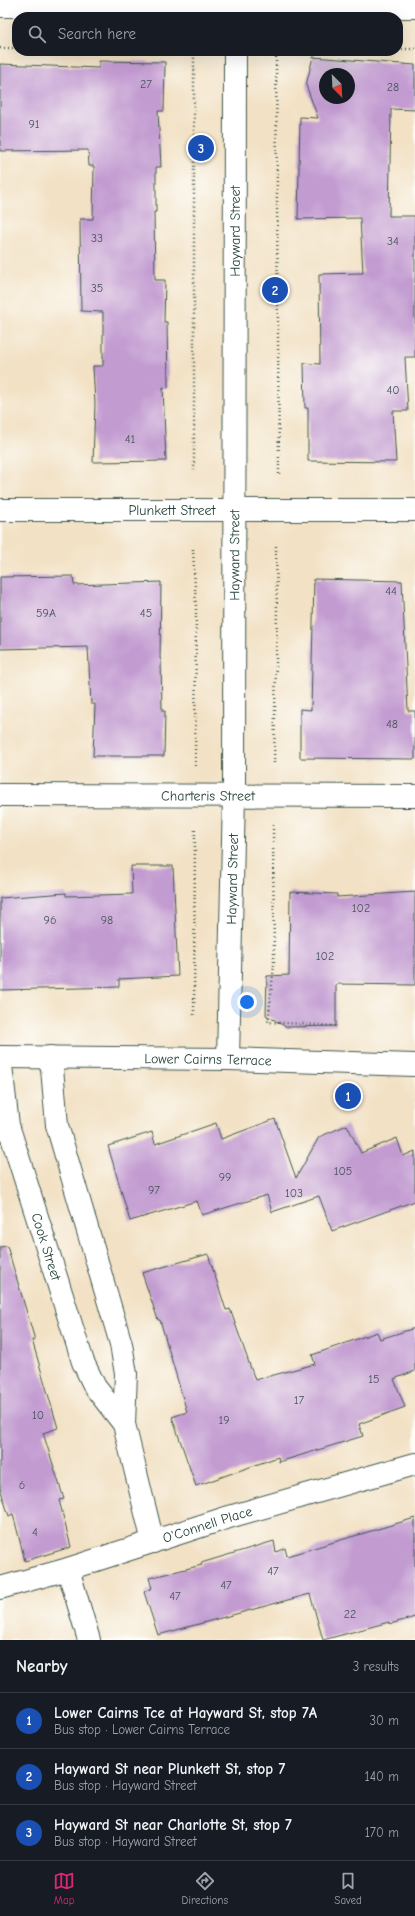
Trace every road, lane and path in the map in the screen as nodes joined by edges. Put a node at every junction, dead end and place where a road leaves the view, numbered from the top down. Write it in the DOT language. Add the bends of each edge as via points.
graph roads {
  1 [pos="0,6"];
  2 [pos="415,7"];
  3 [pos="236,8"];
  4 [pos="0,48"];
  5 [pos="12,48"];
  6 [pos="403,49"];
  7 [pos="415,49"];
  8 [pos="193,56"];
  9 [pos="236,56"];
  10 [pos="277,56"];
  11 [pos="194,470"];
  12 [pos="279,474"];
  13 [pos="0,510"];
  14 [pos="234,510"];
  15 [pos="415,510"];
  16 [pos="276,545"];
  17 [pos="193,549"];
  18 [pos="274,763"];
  19 [pos="195,768"];
  20 [pos="0,795"];
  21 [pos="234,796"];
  22 [pos="415,796"];
  23 [pos="274,825"];
  24 [pos="194,827"];
  25 [pos="194,1016"];
  26 [pos="336,1026"];
  27 [pos="0,1057"];
  28 [pos="51,1057"];
  29 [pos="228,1059"];
  30 [pos="415,1065"];
  31 [pos="124,1424"];
  32 [pos="415,1464"];
  33 [pos="153,1542"];
  34 [pos="68,1569"];
  35 [pos="0,1588"];
  36 [pos="89,1640"];
  1 -- 3 [label="street"];
  2 -- 3 [label="street"];
  4 -- 5 [label="path"];
  6 -- 7 [label="path"];
  8 -- 11 [label="path"];
  9 -- 14 [label="street, Hayward Street"];
  10 -- 12 [label="path"];
  13 -- 14 [label="street, Plunkett Street"];
  14 -- 15 [label="street, Plunkett Street"];
  14 -- 21 [label="street, Hayward Street"];
  16 -- 18 [label="path"];
  17 -- 19 [label="path" via="196,606"];
  20 -- 21 [label="street, Charteris Street"];
  21 -- 22 [label="street, Charteris Street"];
  21 -- 29 [label="street, Hayward Street"];
  23 -- 26 [label="path" via="274,965 268,1022"];
  24 -- 25 [label="path"];
  27 -- 28 [label="street, Lower Cairns Terrace"];
  27 -- 31 [label="street, Cook Street" via="8,1125 83,1362 95,1387"];
  28 -- 29 [label="street, Lower Cairns Terrace"];
  28 -- 31 [label="street, Cook Street" via="57,1126 121,1344 126,1374"];
  29 -- 30 [label="street, Lower Cairns Terrace"];
  31 -- 33 [label="street, Cook Street"];
  32 -- 33 [label="street, O'Connell Place"];
  33 -- 34 [label="street, O'Connell Place"];
  34 -- 35 [label="street, O'Connell Place"];
  34 -- 36 [label="street"];
}
